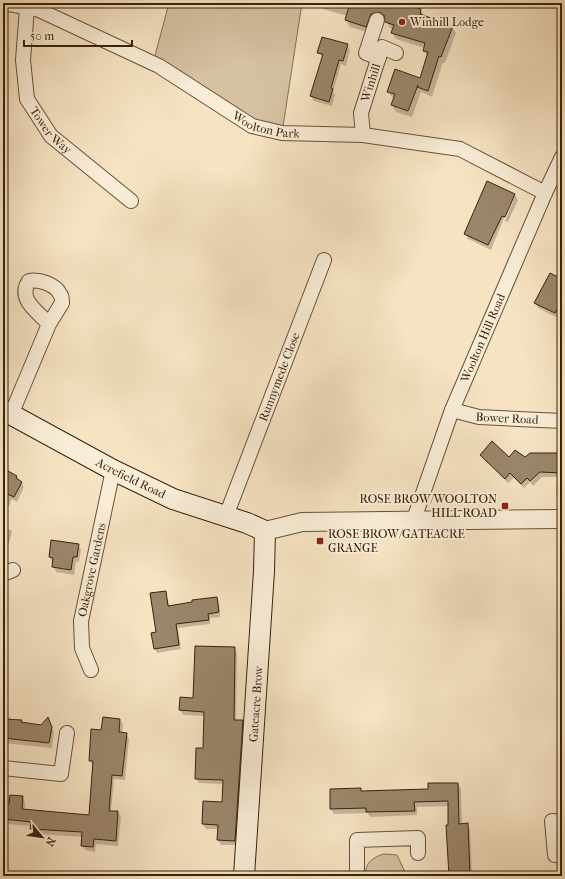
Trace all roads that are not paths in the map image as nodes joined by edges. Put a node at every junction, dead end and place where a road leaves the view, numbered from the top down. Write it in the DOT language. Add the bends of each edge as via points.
graph roads {
  1 [pos="3,3"];
  2 [pos="37,7"];
  3 [pos="377,20"];
  4 [pos="396,53"];
  5 [pos="379,58"];
  6 [pos="363,135"];
  7 [pos="562,158"];
  8 [pos="545,193"];
  9 [pos="130,201"];
  10 [pos="324,260"];
  11 [pos="49,324"];
  12 [pos="452,410"];
  13 [pos="7,412"];
  14 [pos="562,421"];
  15 [pos="113,470"];
  16 [pos="226,516"];
  17 [pos="562,520"];
  18 [pos="414,522"];
  19 [pos="265,531"];
  20 [pos="91,670"];
  21 [pos="67,733"];
  22 [pos="3,768"];
  23 [pos="562,822"];
  24 [pos="418,853"];
  25 [pos="562,854"];
  26 [pos="244,876"];
  27 [pos="357,876"];
  1 -- 2 [label="street, Woolton Park"];
  2 -- 6 [label="street, Woolton Park" via="159,66 252,126 282,134"];
  2 -- 9 [label="street, Tower Way" via="23,60 27,99 51,136"];
  3 -- 5 [label="street" via="366,53"];
  4 -- 5 [label="street, Winhill" via="382,47"];
  5 -- 6 [label="street, Winhill" via="361,113"];
  6 -- 8 [label="street, Woolton Park" via="460,149"];
  7 -- 8 [label="street, Woolton Hill Road"];
  8 -- 12 [label="street, Woolton Hill Road"];
  10 -- 16 [label="street, Runnymede Close"];
  11 -- 13 [label="street"];
  12 -- 14 [label="street, Bower Road" via="479,417"];
  12 -- 18 [label="street, Woolton Hill Road"];
  13 -- 15 [label="main road, Acrefield Road"];
  15 -- 16 [label="main road, Acrefield Road" via="174,499"];
  15 -- 20 [label="street, Oakgrove Gardens" via="81,621 82,648"];
  16 -- 19 [label="main road, Acrefield Road"];
  17 -- 18 [label="street"];
  18 -- 19 [label="street" via="302,522"];
  19 -- 26 [label="main road, Gateacre Brow"];
  21 -- 22 [label="street" via="62,774"];
  23 -- 25 [label="street" via="552,821 555,855"];
  24 -- 27 [label="street" via="418,838 357,840"];
}
